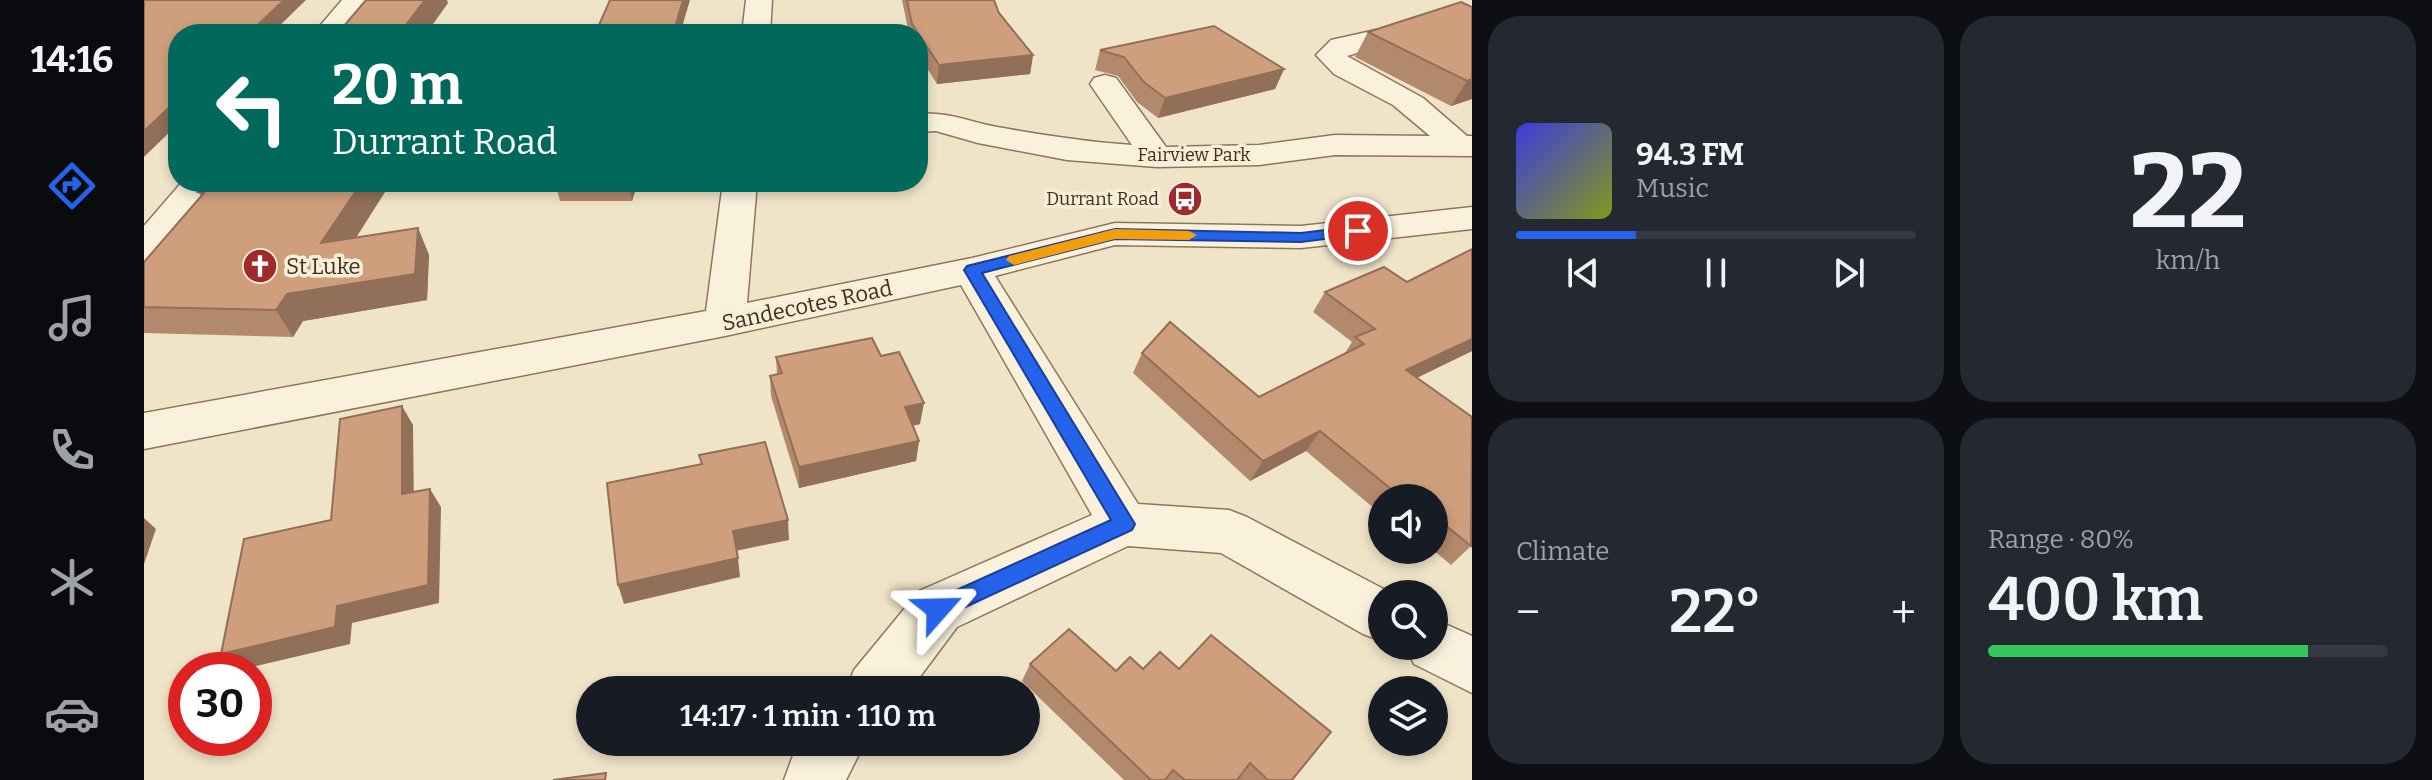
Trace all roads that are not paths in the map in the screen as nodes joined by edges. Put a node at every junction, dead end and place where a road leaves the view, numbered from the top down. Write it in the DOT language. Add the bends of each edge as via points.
graph roads {
  1 [pos="356,0"];
  2 [pos="759,0"];
  3 [pos="336,24"];
  4 [pos="757,24"];
  5 [pos="1376,38"];
  6 [pos="1105,84"];
  7 [pos="928,122"];
  8 [pos="1465,146"];
  9 [pos="1157,157"];
  10 [pos="192,192"];
  11 [pos="739,192"];
  12 [pos="1472,218"];
  13 [pos="144,249"];
  14 [pos="972,270"];
  15 [pos="725,322"];
  16 [pos="144,431"];
  17 [pos="1124,524"];
  18 [pos="1368,608"];
  19 [pos="1448,653"];
  20 [pos="1472,666"];
  21 [pos="886,676"];
  22 [pos="824,756"];
  23 [pos="815,780"];
  1 -- 3 [label="street"];
  2 -- 4 [label="street"];
  5 -- 8 [label="street" via="1341,46 1330,55 1341,69 1398,95"];
  6 -- 9 [label="street"];
  7 -- 9 [label="street, Fairview Park" via="1067,150"];
  8 -- 9 [label="street, Fairview Park" via="1335,145 1259,155"];
  10 -- 13 [label="street"];
  11 -- 15 [label="street"];
  12 -- 14 [label="street, Sandecotes Road" via="1301,237 1115,234"];
  14 -- 15 [label="street, Sandecotes Road"];
  14 -- 17 [label="street"];
  15 -- 16 [label="street, Sandecotes Road"];
  17 -- 18 [label="street" via="1229,532"];
  17 -- 21 [label="street" via="938,609"];
  19 -- 20 [label="street"];
  22 -- 23 [label="street"];
}
